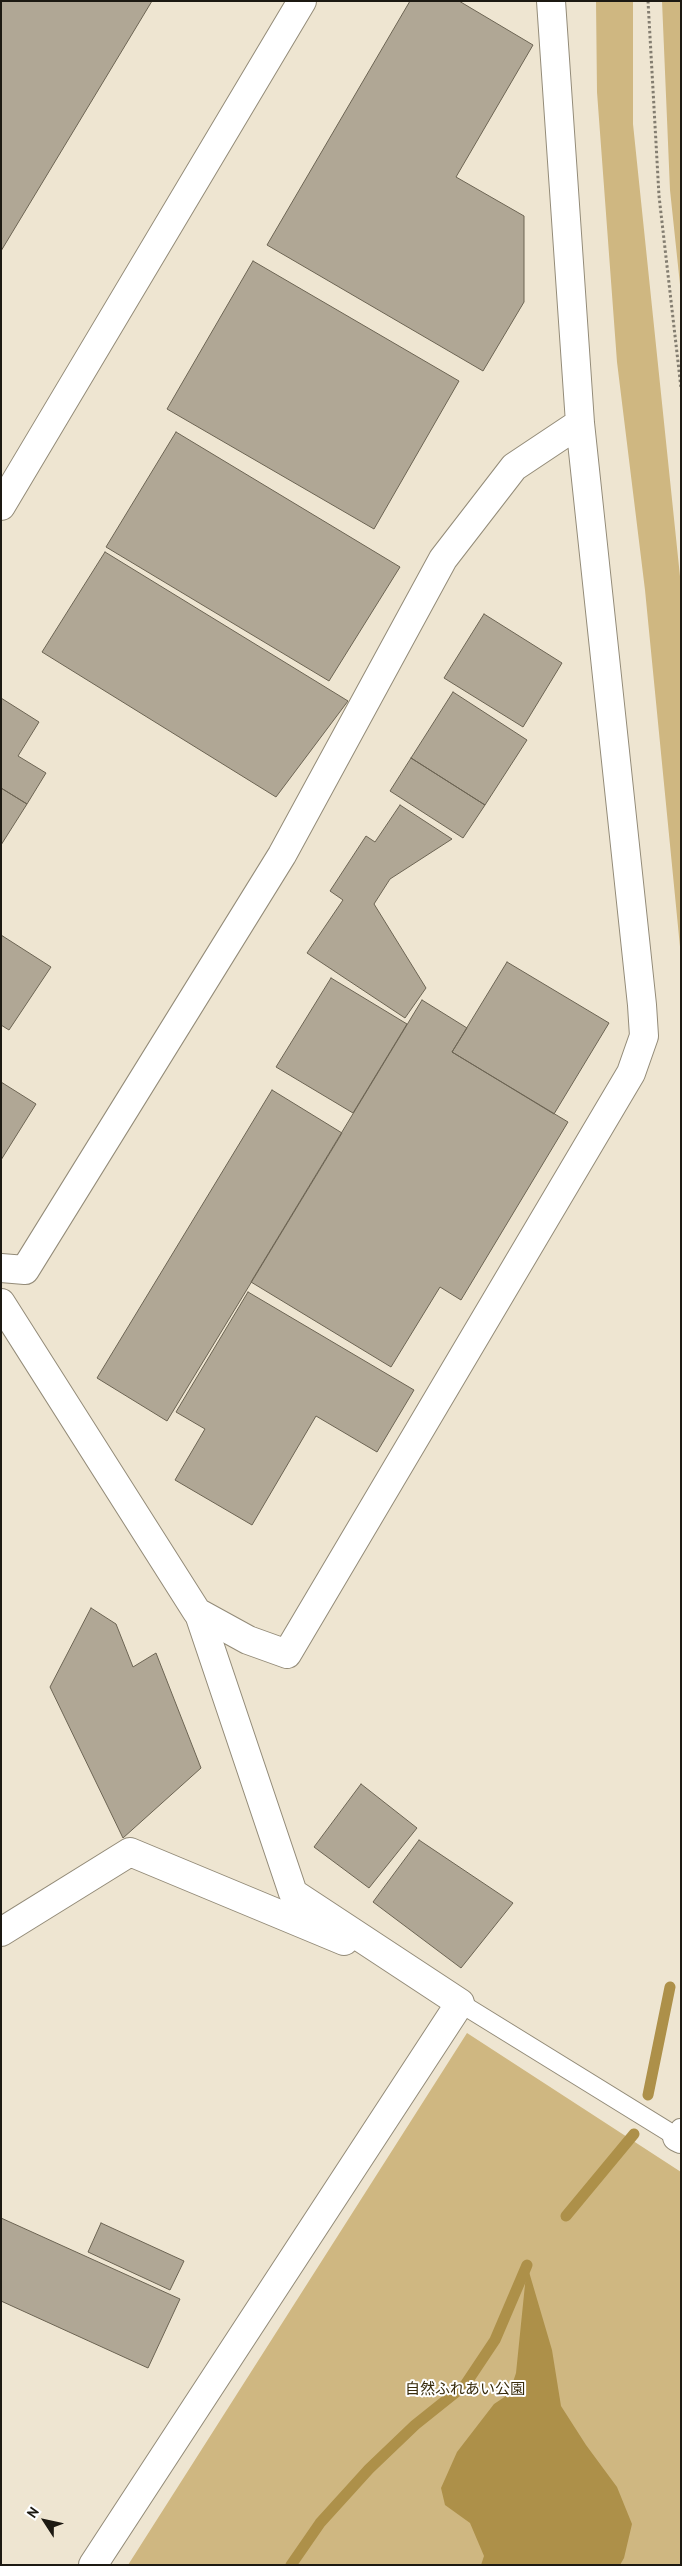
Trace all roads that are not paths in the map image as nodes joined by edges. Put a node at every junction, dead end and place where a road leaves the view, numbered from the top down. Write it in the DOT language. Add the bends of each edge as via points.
graph roads {
  1 [pos="302,1"];
  2 [pos="551,1"];
  3 [pos="580,423"];
  4 [pos="1,506"];
  5 [pos="1,1268"];
  6 [pos="1,1303"];
  7 [pos="199,1614"];
  8 [pos="1,1932"];
  9 [pos="403,1965"];
  10 [pos="460,2003"];
  11 [pos="680,2134"];
  12 [pos="93,2565"];
  1 -- 4 [label="street"];
  2 -- 3 [label="street"];
  3 -- 5 [label="street" via="514,467 443,560 282,855 25,1270"];
  3 -- 7 [label="street" via="644,1036 631,1072 287,1654 248,1640"];
  6 -- 7 [label="street"];
  7 -- 9 [label="street" via="293,1893"];
  8 -- 9 [label="street" via="130,1852"];
  9 -- 10 [label="street"];
  10 -- 11 [label="lane"];
  10 -- 12 [label="street"];
}
